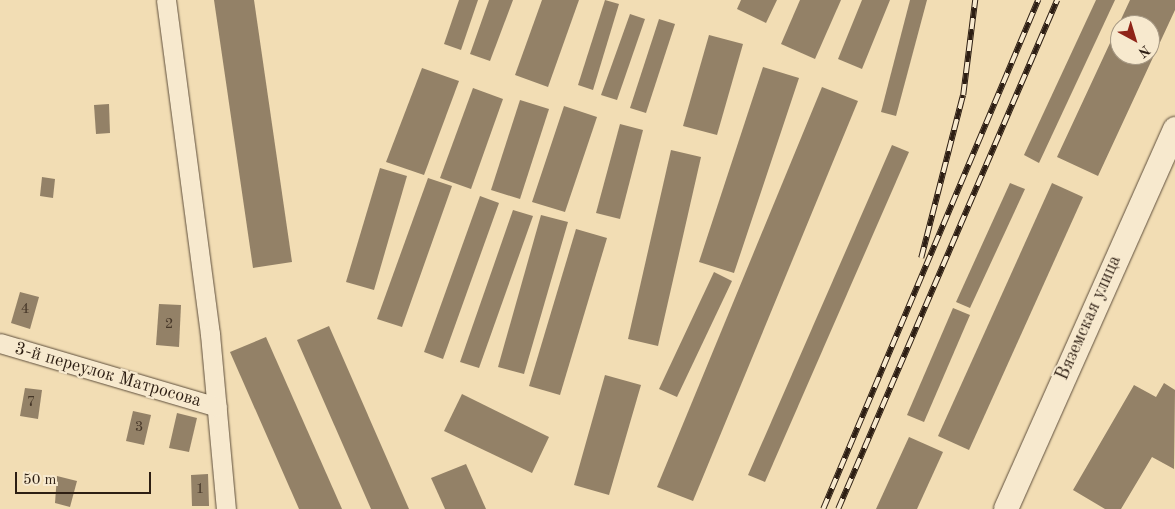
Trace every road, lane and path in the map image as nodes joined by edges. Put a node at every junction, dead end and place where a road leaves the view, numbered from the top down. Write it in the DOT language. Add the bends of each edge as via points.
graph roads {
  1 [pos="166,0"];
  2 [pos="1175,129"];
  3 [pos="0,343"];
  4 [pos="217,407"];
  5 [pos="226,509"];
  6 [pos="1006,509"];
  1 -- 4 [label="street"];
  2 -- 6 [label="street, Вяземская улица"];
  3 -- 4 [label="street, 3-й переулок Матросова"];
  4 -- 5 [label="street"];
}
